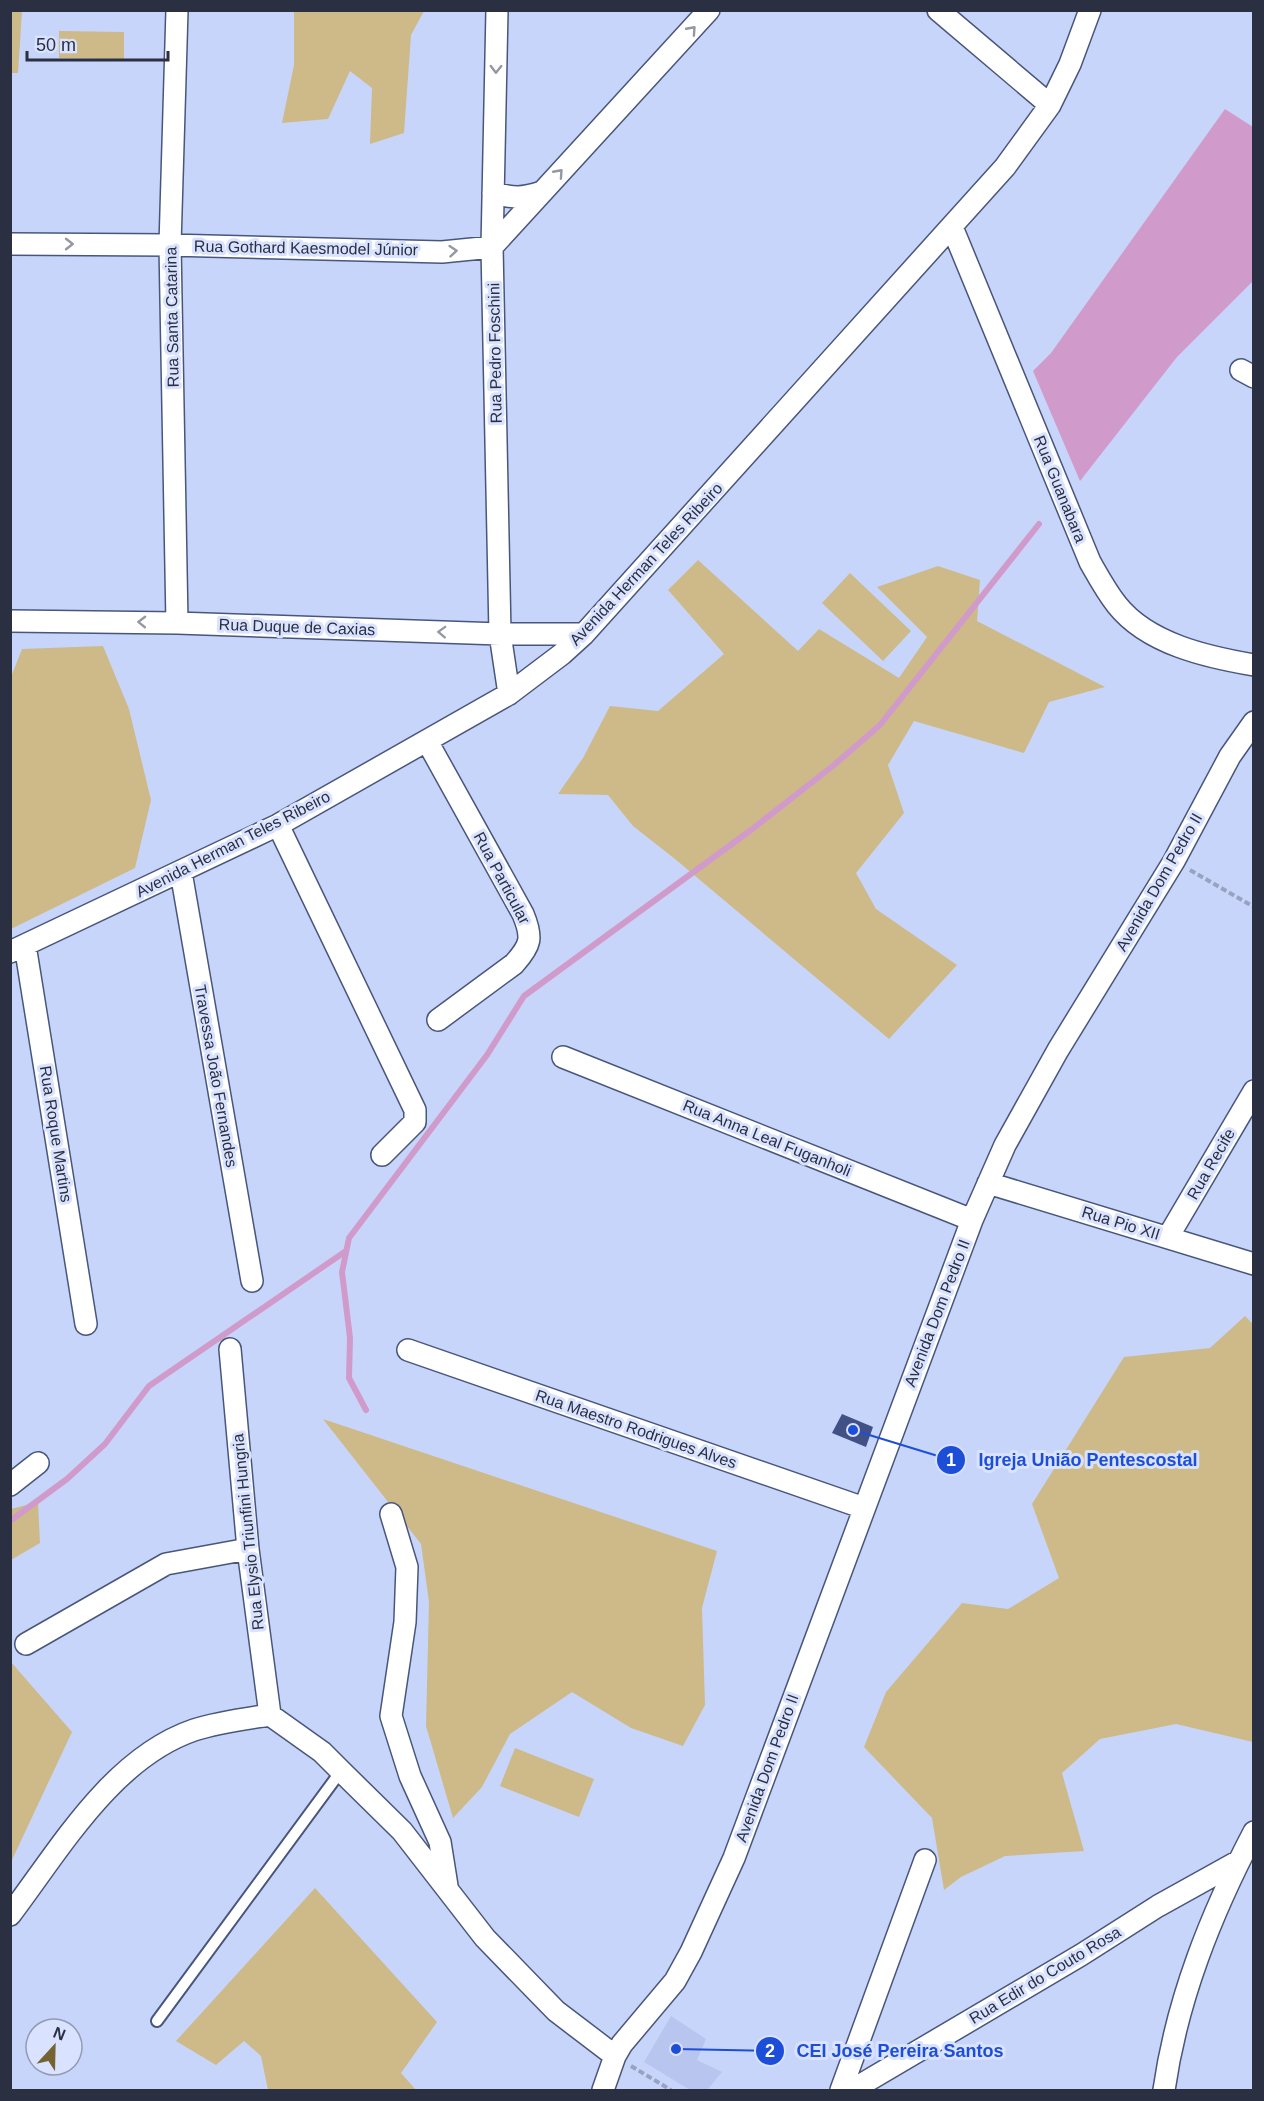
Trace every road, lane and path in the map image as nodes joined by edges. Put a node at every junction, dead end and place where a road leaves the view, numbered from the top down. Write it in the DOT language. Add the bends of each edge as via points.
graph roads {
  1 [pos="177,10"];
  2 [pos="497,10"];
  3 [pos="709,10"];
  4 [pos="938,10"];
  5 [pos="1090,10"];
  6 [pos="1050,105"];
  7 [pos="542,192"];
  8 [pos="493,193"];
  9 [pos="951,227"];
  10 [pos="10,244"];
  11 [pos="170,245"];
  12 [pos="492,248"];
  13 [pos="10,621"];
  14 [pos="177,623"];
  15 [pos="500,634"];
  16 [pos="584,634"];
  17 [pos="1254,665"];
  18 [pos="509,694"];
  19 [pos="1254,722"];
  20 [pos="427,741"];
  21 [pos="278,825"];
  22 [pos="1174,861"];
  23 [pos="181,872"];
  24 [pos="1254,907"];
  25 [pos="18,948"];
  26 [pos="438,1020"];
  27 [pos="563,1057"];
  28 [pos="1254,1091"];
  29 [pos="382,1155"];
  30 [pos="988,1183"];
  31 [pos="972,1220"];
  32 [pos="1168,1237"];
  33 [pos="1254,1264"];
  34 [pos="252,1281"];
  35 [pos="86,1324"];
  36 [pos="230,1349"];
  37 [pos="408,1350"];
  38 [pos="38,1463"];
  39 [pos="10,1485"];
  40 [pos="864,1508"];
  41 [pos="391,1514"];
  42 [pos="248,1548"];
  43 [pos="26,1644"];
  44 [pos="270,1715"];
  45 [pos="341,1771"];
  46 [pos="1254,1832"];
  47 [pos="925,1860"];
  48 [pos="1239,1861"];
  49 [pos="447,1889"];
  50 [pos="10,1915"];
  51 [pos="157,2021"];
  52 [pos="615,2056"];
  53 [pos="603,2091"];
  54 [pos="671,2091"];
  55 [pos="841,2091"];
  56 [pos="852,2091"];
  57 [pos="1164,2091"];
  1 -- 11 [label="street, Rua Santa Catarina"];
  2 -- 8 [label="street, Rua Pedro Foschini, one-way"];
  7 -- 3 [label="street, one-way"];
  4 -- 6 [label="street"];
  5 -- 6 [label="street, Avenida Herman Teles Ribeiro"];
  6 -- 9 [label="street, Avenida Herman Teles Ribeiro" via="1005,167"];
  7 -- 8 [label="street" via="524,198"];
  7 -- 12 [label="street"];
  8 -- 12 [label="street, Rua Pedro Foschini"];
  9 -- 16 [label="street, Avenida Herman Teles Ribeiro"];
  9 -- 17 [label="street, Rua Guanabara" via="1090,562 1118,607 1141,627 1182,649"];
  10 -- 11 [label="street, Rua Gothard Kaesmodel Júnior, one-way"];
  11 -- 12 [label="street, Rua Gothard Kaesmodel Júnior, one-way" via="442,252"];
  11 -- 14 [label="street, Rua Santa Catarina"];
  12 -- 15 [label="street, Rua Pedro Foschini"];
  14 -- 13 [label="street, Rua Duque de Caxias, one-way"];
  15 -- 14 [label="street, Rua Duque de Caxias, one-way"];
  15 -- 16 [label="street, Rua Duque de Caxias"];
  15 -- 18 [label="street, Rua Pedro Foschini"];
  16 -- 18 [label="street, Avenida Herman Teles Ribeiro"];
  18 -- 20 [label="street, Avenida Herman Teles Ribeiro"];
  19 -- 22 [label="street, Avenida Dom Pedro II" via="1230,756"];
  20 -- 21 [label="street, Avenida Herman Teles Ribeiro"];
  20 -- 26 [label="street, Rua Particular" via="530,932 524,953 514,964"];
  21 -- 23 [label="street, Avenida Herman Teles Ribeiro"];
  21 -- 29 [label="street" via="415,1110 415,1122"];
  22 -- 24 [label="path"];
  22 -- 30 [label="street, Avenida Dom Pedro II" via="1058,1050"];
  23 -- 25 [label="street, Avenida Herman Teles Ribeiro"];
  23 -- 34 [label="street, Travessa João Fernandes"];
  25 -- 35 [label="street, Rua Roque Martins" via="65,1187"];
  27 -- 31 [label="street, Rua Anna Leal Fuganholi"];
  28 -- 32 [label="street, Rua Recife"];
  30 -- 31 [label="street, Avenida Dom Pedro II"];
  30 -- 32 [label="street, Rua Pio XII"];
  31 -- 40 [label="street, Avenida Dom Pedro II"];
  32 -- 33 [label="street, Rua Pio XII"];
  36 -- 42 [label="street, Rua Elysio Triunfini Hungria"];
  37 -- 40 [label="street, Rua Maestro Rodrigues Alves"];
  38 -- 39 [label="street"];
  40 -- 52 [label="street, Avenida Dom Pedro II" via="729,1868 691,1952 675,1981"];
  41 -- 49 [label="street" via="407,1567 405,1622 391,1716 410,1776 441,1842"];
  42 -- 43 [label="street" via="166,1564"];
  42 -- 44 [label="street, Rua Elysio Triunfini Hungria"];
  44 -- 45 [label="street"];
  44 -- 50 [label="street" via="192,1730 156,1748 126,1770 96,1800"];
  45 -- 49 [label="street" via="402,1831"];
  45 -- 51 [label="lane"];
  46 -- 48 [label="street"];
  47 -- 55 [label="street"];
  48 -- 56 [label="street, Rua Edir do Couto Rosa" via="1158,1905"];
  48 -- 57 [label="street" via="1213,1915 1189,1980 1170,2048"];
  49 -- 52 [label="street" via="485,1938 556,2011"];
  52 -- 53 [label="street, Avenida Dom Pedro II"];
  52 -- 54 [label="path"];
}
